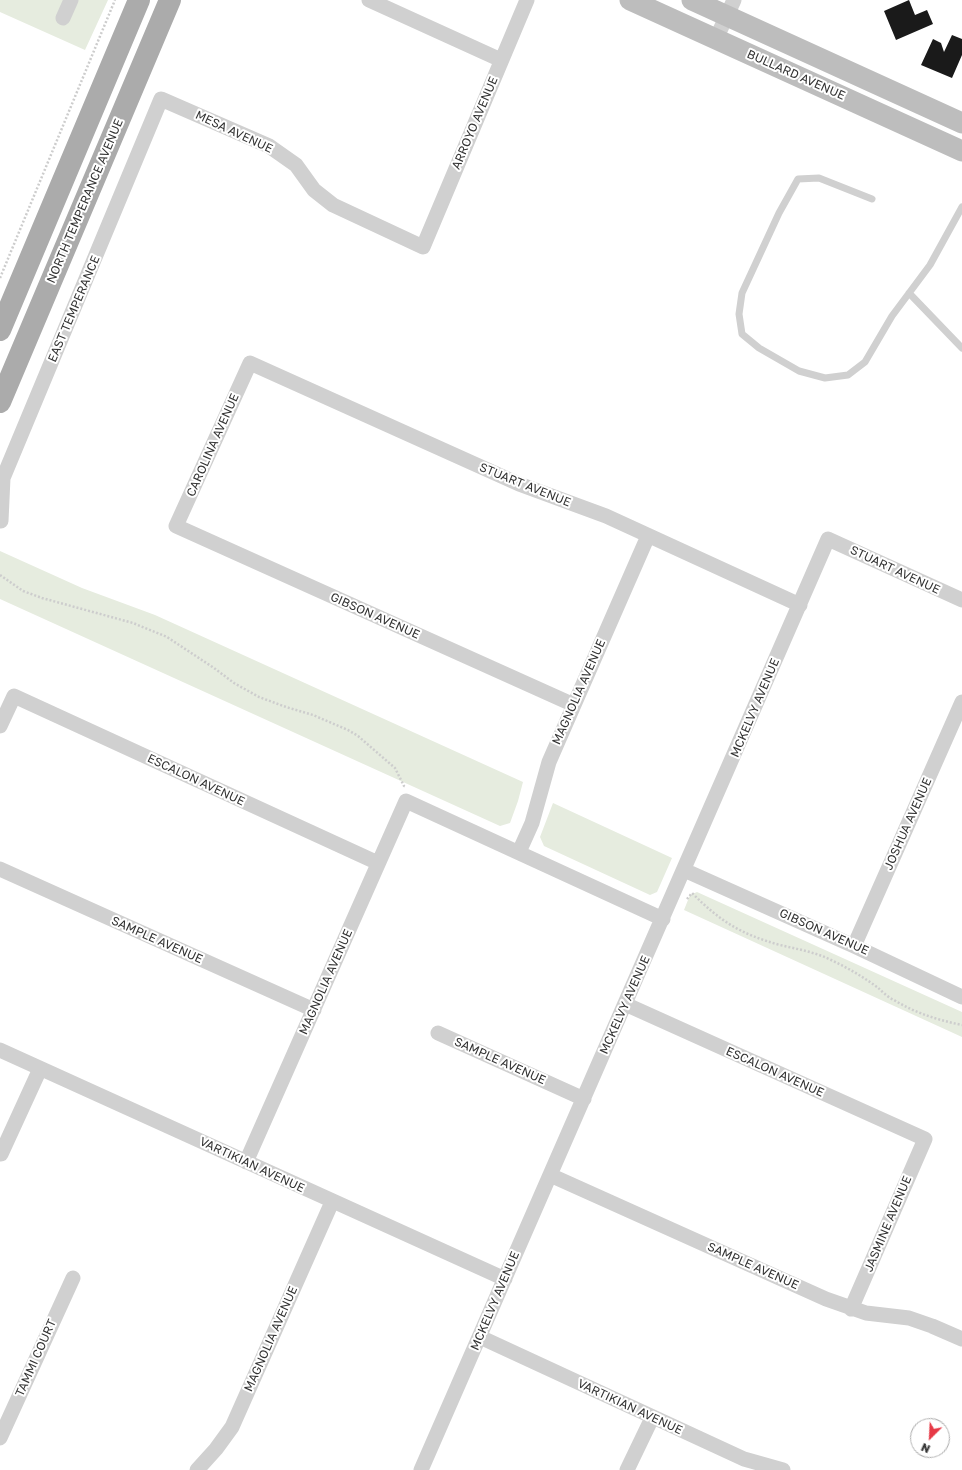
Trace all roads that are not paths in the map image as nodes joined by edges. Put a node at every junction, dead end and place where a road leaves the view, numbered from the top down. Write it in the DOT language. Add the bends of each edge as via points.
graph roads {
  1 [pos="71,0"];
  2 [pos="139,0"];
  3 [pos="170,0"];
  4 [pos="369,0"];
  5 [pos="527,0"];
  6 [pos="630,0"];
  7 [pos="692,0"];
  8 [pos="730,8"];
  9 [pos="64,18"];
  10 [pos="716,39"];
  11 [pos="501,60"];
  12 [pos="161,100"];
  13 [pos="962,123"];
  14 [pos="962,151"];
  15 [pos="872,199"];
  16 [pos="962,207"];
  17 [pos="422,247"];
  18 [pos="909,293"];
  19 [pos="0,330"];
  20 [pos="962,348"];
  21 [pos="250,363"];
  22 [pos="0,402"];
  23 [pos="1,521"];
  24 [pos="176,526"];
  25 [pos="648,536"];
  26 [pos="828,539"];
  27 [pos="962,600"];
  28 [pos="800,605"];
  29 [pos="962,702"];
  30 [pos="574,705"];
  31 [pos="0,726"];
  32 [pos="518,852"];
  33 [pos="378,863"];
  34 [pos="0,869"];
  35 [pos="684,870"];
  36 [pos="663,919"];
  37 [pos="854,946"];
  38 [pos="962,997"];
  39 [pos="625,1004"];
  40 [pos="314,1010"];
  41 [pos="438,1033"];
  42 [pos="0,1050"];
  43 [pos="40,1069"];
  44 [pos="584,1099"];
  45 [pos="925,1139"];
  46 [pos="1,1154"];
  47 [pos="246,1162"];
  48 [pos="550,1175"];
  49 [pos="332,1202"];
  50 [pos="73,1278"];
  51 [pos="505,1279"];
  52 [pos="851,1309"];
  53 [pos="480,1337"];
  54 [pos="962,1339"];
  55 [pos="652,1418"];
  56 [pos="0,1438"];
  57 [pos="197,1470"];
  58 [pos="421,1470"];
  59 [pos="627,1470"];
  60 [pos="783,1470"];
  1 -- 9 [label="street"];
  2 -- 19 [label="main road"];
  3 -- 22 [label="main road, NORTH TEMPERANCE AVENUE"];
  4 -- 11 [label="street"];
  5 -- 11 [label="street, ARROYO AVENUE"];
  6 -- 10 [label="main road, BULLARD AVENUE"];
  7 -- 8 [label="main road, BULLARD AVENUE"];
  8 -- 10 [label="street"];
  8 -- 13 [label="main road, BULLARD AVENUE"];
  10 -- 14 [label="main road, BULLARD AVENUE"];
  11 -- 17 [label="street, ARROYO AVENUE"];
  12 -- 17 [label="street, MESA AVENUE" via="268,146 296,165 314,190 333,205"];
  12 -- 23 [label="street, EAST TEMPERANCE" via="3,478"];
  15 -- 18 [label="lane" via="819,178 798,179 779,213 742,293 739,314 742,334 759,348 799,371 825,378 848,375 865,362"];
  16 -- 18 [label="lane" via="930,265"];
  18 -- 20 [label="lane"];
  21 -- 24 [label="street, CAROLINA AVENUE"];
  21 -- 25 [label="street, STUART AVENUE" via="483,469 606,516"];
  24 -- 30 [label="street, GIBSON AVENUE"];
  25 -- 28 [label="street, STUART AVENUE"];
  25 -- 30 [label="street, MAGNOLIA AVENUE"];
  26 -- 27 [label="street, STUART AVENUE"];
  26 -- 28 [label="street, MCKELVY AVENUE"];
  28 -- 35 [label="street, MCKELVY AVENUE"];
  29 -- 37 [label="street, JOSHUA AVENUE"];
  30 -- 32 [label="street, MAGNOLIA AVENUE" via="549,762 538,806"];
  31 -- 33 [label="street, ESCALON AVENUE" via="14,696"];
  32 -- 33 [label="street, MAGNOLIA AVENUE" via="408,795"];
  32 -- 36 [label="street"];
  33 -- 40 [label="street, MAGNOLIA AVENUE"];
  34 -- 40 [label="street, SAMPLE AVENUE"];
  35 -- 36 [label="street, MCKELVY AVENUE"];
  35 -- 37 [label="street, GIBSON AVENUE"];
  36 -- 39 [label="street, MCKELVY AVENUE"];
  37 -- 38 [label="street, GIBSON AVENUE"];
  39 -- 44 [label="street, MCKELVY AVENUE"];
  39 -- 45 [label="street, ESCALON AVENUE"];
  40 -- 47 [label="street, MAGNOLIA AVENUE"];
  41 -- 44 [label="street, SAMPLE AVENUE"];
  42 -- 43 [label="street, VARTIKIAN AVENUE"];
  43 -- 46 [label="street"];
  43 -- 47 [label="street, VARTIKIAN AVENUE"];
  44 -- 48 [label="street, MCKELVY AVENUE"];
  45 -- 52 [label="street, JASMINE AVENUE"];
  47 -- 49 [label="street, VARTIKIAN AVENUE"];
  48 -- 51 [label="street, MCKELVY AVENUE"];
  48 -- 52 [label="street, SAMPLE AVENUE"];
  49 -- 51 [label="street, VARTIKIAN AVENUE"];
  49 -- 57 [label="street, MAGNOLIA AVENUE" via="232,1427"];
  50 -- 56 [label="street, TAMMI COURT"];
  51 -- 53 [label="street, MCKELVY AVENUE"];
  52 -- 54 [label="street, SAMPLE AVENUE" via="909,1318"];
  53 -- 55 [label="street, VARTIKIAN AVENUE"];
  53 -- 58 [label="street, MCKELVY AVENUE"];
  55 -- 59 [label="street"];
  55 -- 60 [label="street, VARTIKIAN AVENUE" via="744,1459"];
}
